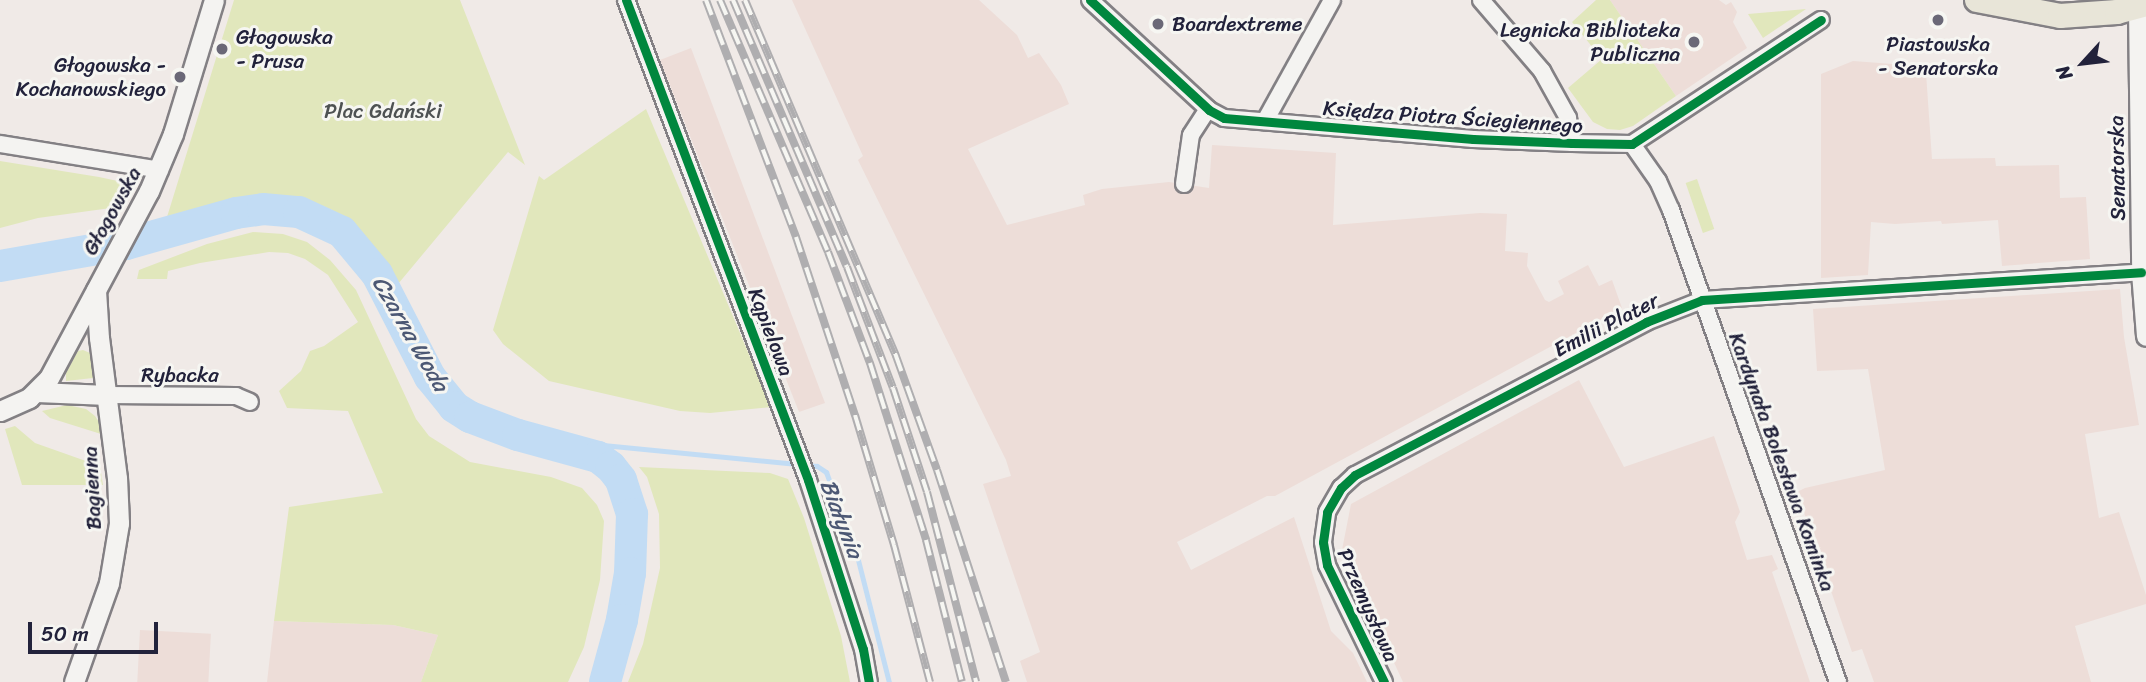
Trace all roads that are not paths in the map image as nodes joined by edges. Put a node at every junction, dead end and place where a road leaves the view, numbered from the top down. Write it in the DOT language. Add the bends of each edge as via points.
graph roads {
  1 [pos="214,0"];
  2 [pos="626,0"];
  3 [pos="1090,0"];
  4 [pos="1332,0"];
  5 [pos="1482,0"];
  6 [pos="1978,0"];
  7 [pos="2140,4"];
  8 [pos="1821,20"];
  9 [pos="1208,108"];
  10 [pos="1265,121"];
  11 [pos="0,144"];
  12 [pos="1572,144"];
  13 [pos="1632,144"];
  14 [pos="160,170"];
  15 [pos="1184,184"];
  16 [pos="2141,272"];
  17 [pos="98,283"];
  18 [pos="1702,300"];
  19 [pos="2146,336"];
  20 [pos="37,392"];
  21 [pos="107,395"];
  22 [pos="250,402"];
  23 [pos="0,411"];
  24 [pos="1323,542"];
  25 [pos="74,682"];
  26 [pos="869,682"];
  27 [pos="1384,682"];
  28 [pos="1838,682"];
  1 -- 14 [label="street, Głogowska"];
  2 -- 26 [label="street, Kąpielowa" via="808,480 863,649"];
  3 -- 9 [label="street, Księdza Piotra Ściegiennego"];
  4 -- 10 [label="street"];
  5 -- 12 [label="street" via="1542,71 1568,118"];
  6 -- 7 [label="main road" via="2060,16 2099,15"];
  7 -- 16 [label="street, Senatorska"];
  8 -- 13 [label="street"];
  9 -- 10 [label="street, Księdza Piotra Ściegiennego" via="1230,119"];
  9 -- 15 [label="street" via="1191,135"];
  10 -- 12 [label="street, Księdza Piotra Ściegiennego"];
  11 -- 14 [label="street"];
  12 -- 13 [label="street, Księdza Piotra Ściegiennego"];
  13 -- 18 [label="street, Kardynała Bolesława Kominka" via="1662,189"];
  14 -- 17 [label="street, Głogowska"];
  16 -- 18 [label="street, Emilii Plater"];
  16 -- 19 [label="street, Senatorska"];
  17 -- 20 [label="street, Głogowska" via="58,363"];
  17 -- 21 [label="street, Bagienna" via="97,321"];
  18 -- 24 [label="street, Emilii Plater" via="1646,322 1355,475 1327,512"];
  18 -- 28 [label="street, Kardynała Bolesława Kominka"];
  20 -- 21 [label="street"];
  20 -- 23 [label="street, Głogowska"];
  21 -- 22 [label="street, Rybacka" via="236,396"];
  21 -- 25 [label="street, Bagienna" via="118,487 117,539 108,587"];
  24 -- 27 [label="street, Przemysłowa" via="1327,565"];
}
